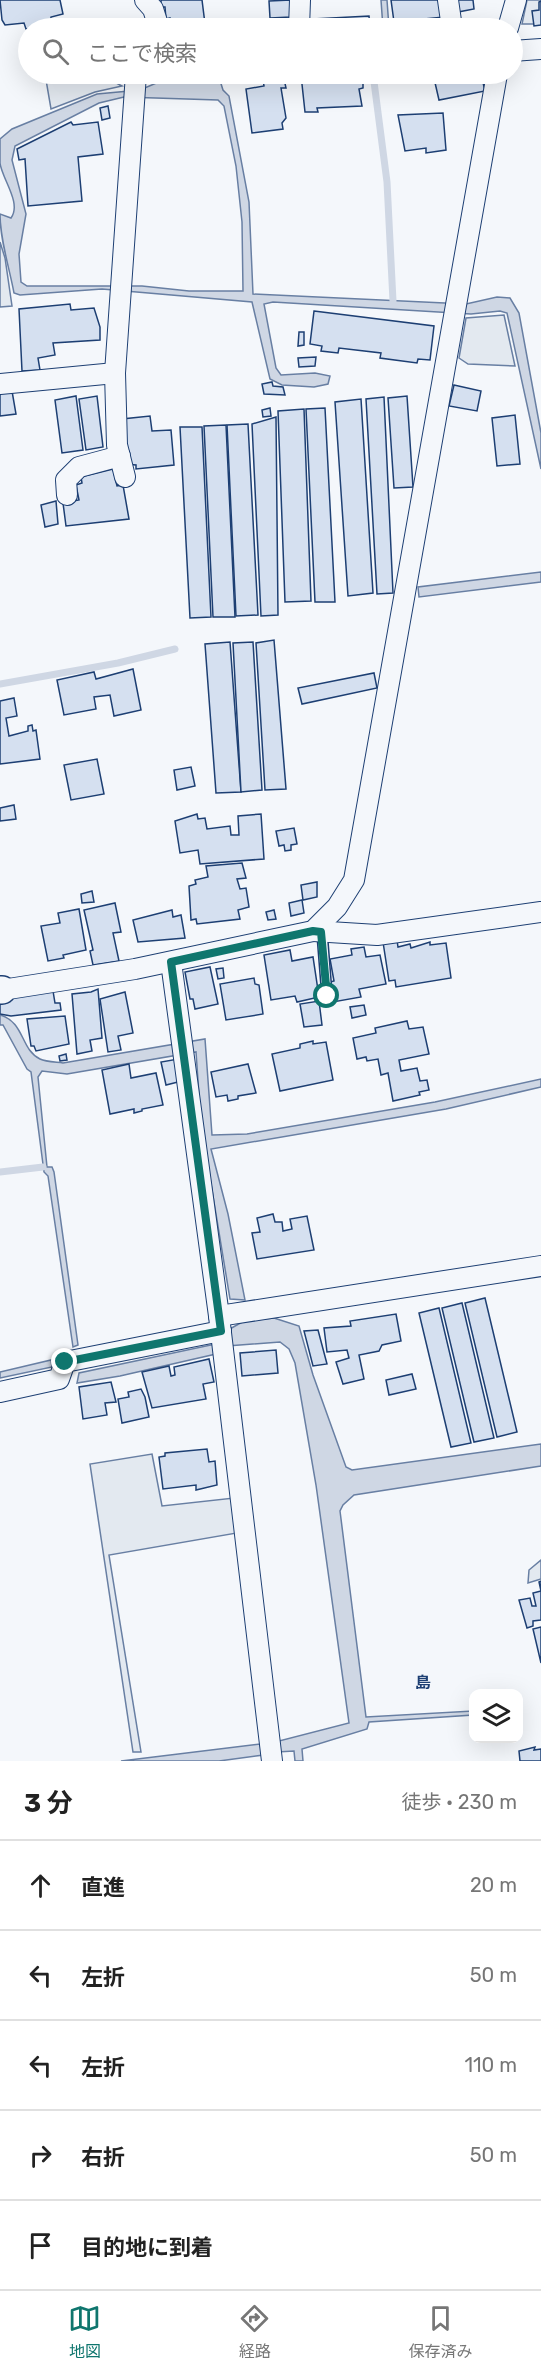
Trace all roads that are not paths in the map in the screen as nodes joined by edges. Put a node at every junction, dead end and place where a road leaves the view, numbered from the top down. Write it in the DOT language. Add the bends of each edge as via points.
graph roads {
  1 [pos="145,0"];
  2 [pos="300,0"];
  3 [pos="448,0"];
  4 [pos="516,0"];
  5 [pos="156,18"];
  6 [pos="299,18"];
  7 [pos="451,18"];
  8 [pos="510,18"];
  9 [pos="541,49"];
  10 [pos="523,50"];
  11 [pos="135,84"];
  12 [pos="495,84"];
  13 [pos="115,373"];
  14 [pos="0,384"];
  15 [pos="120,456"];
  16 [pos="125,477"];
  17 [pos="67,495"];
  18 [pos="541,912"];
  19 [pos="317,931"];
  20 [pos="171,962"];
  21 [pos="1,990"];
  22 [pos="327,996"];
  23 [pos="541,1266"];
  24 [pos="220,1323"];
  25 [pos="0,1392"];
  26 [pos="272,1761"];
  1 -- 5 [label="street"];
  2 -- 6 [label="street"];
  3 -- 7 [label="street"];
  4 -- 8 [label="street"];
  9 -- 10 [label="street"];
  11 -- 13 [label="street"];
  12 -- 19 [label="street" via="354,880"];
  13 -- 14 [label="street"];
  13 -- 15 [label="street"];
  15 -- 16 [label="street"];
  15 -- 17 [label="street" via="79,467 66,480"];
  18 -- 19 [label="street" via="377,935"];
  19 -- 20 [label="street"];
  19 -- 22 [label="lane"];
  20 -- 21 [label="street"];
  20 -- 24 [label="street"];
  23 -- 24 [label="street"];
  24 -- 25 [label="street" via="65,1362 59,1379"];
  24 -- 26 [label="street"];
}
